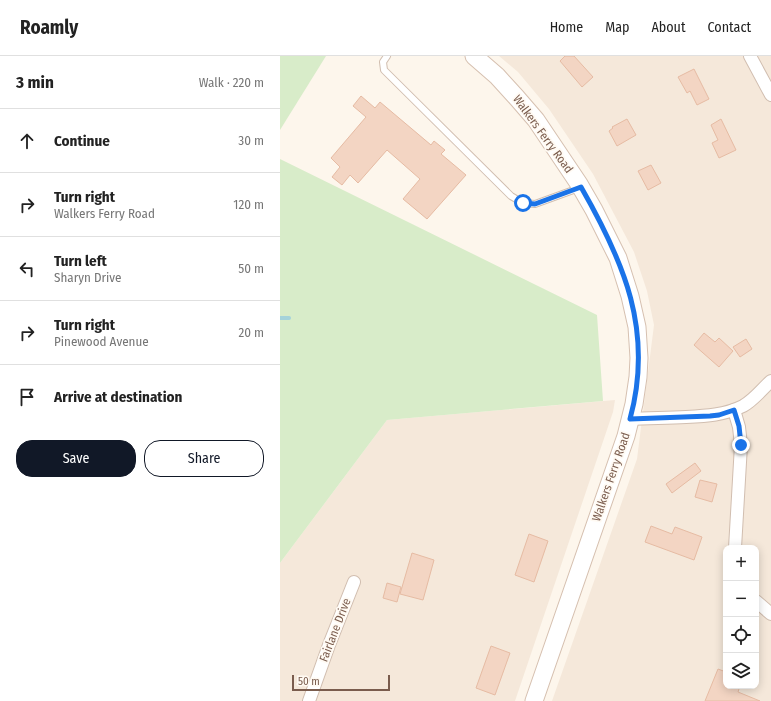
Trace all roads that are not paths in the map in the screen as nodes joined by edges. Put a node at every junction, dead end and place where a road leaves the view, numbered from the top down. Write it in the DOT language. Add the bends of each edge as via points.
graph roads {
  1 [pos="387,56"];
  2 [pos="474,56"];
  3 [pos="750,56"];
  4 [pos="771,95"];
  5 [pos="581,187"];
  6 [pos="771,381"];
  7 [pos="734,410"];
  8 [pos="630,419"];
  9 [pos="735,545"];
  10 [pos="354,582"];
  11 [pos="759,604"];
  12 [pos="771,614"];
  13 [pos="309,701"];
  14 [pos="534,701"];
  1 -- 5 [label="lane" via="383,62 384,70 511,196 523,203 535,204"];
  2 -- 5 [label="street, Walkers Ferry Road" via="497,76 536,120"];
  3 -- 4 [label="street"];
  5 -- 8 [label="street, Walkers Ferry Road" via="618,258 637,326 638,377"];
  6 -- 7 [label="street" via="749,402"];
  7 -- 8 [label="street" via="710,416"];
  7 -- 9 [label="street" via="741,445"];
  8 -- 14 [label="street, Walkers Ferry Road"];
  10 -- 13 [label="street, Fairlane Drive"];
  11 -- 12 [label="street"];
}
